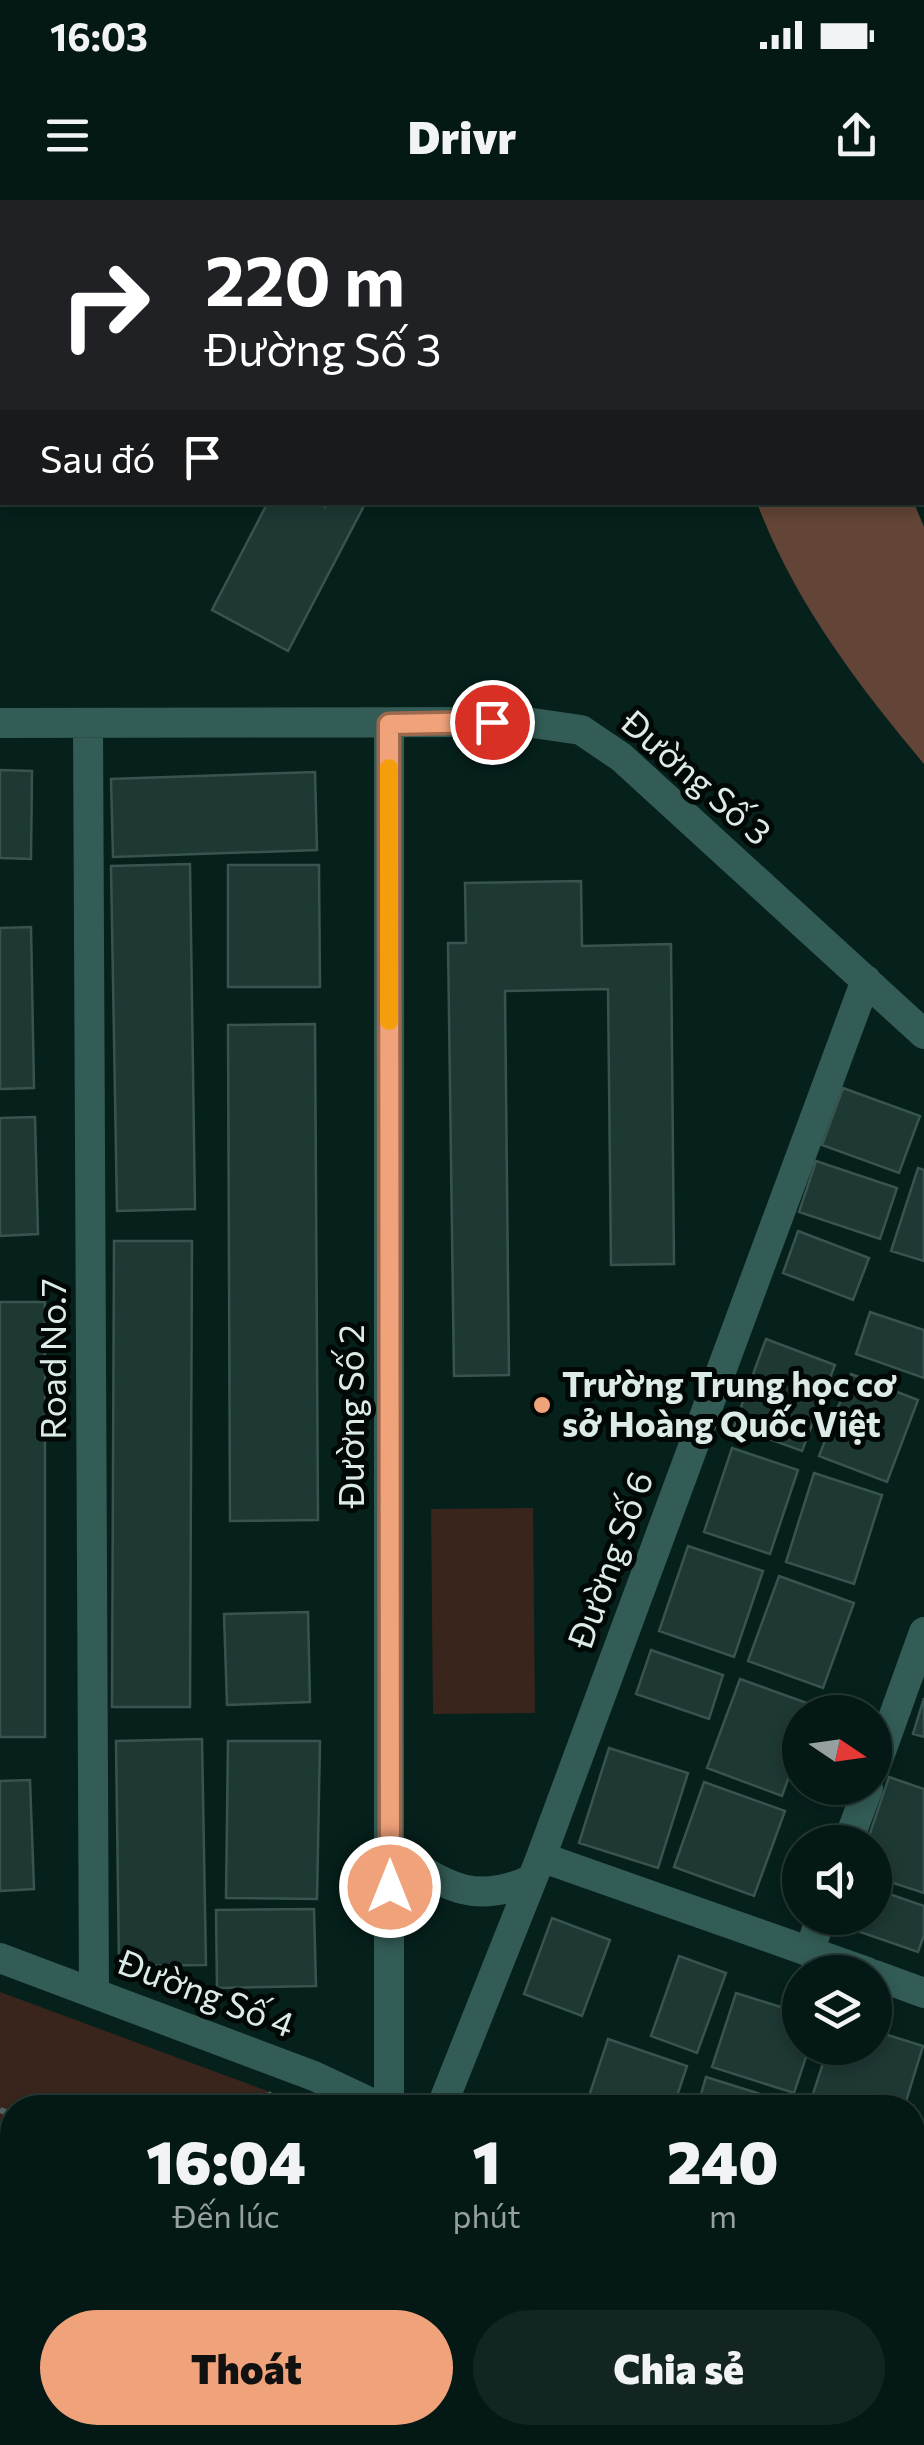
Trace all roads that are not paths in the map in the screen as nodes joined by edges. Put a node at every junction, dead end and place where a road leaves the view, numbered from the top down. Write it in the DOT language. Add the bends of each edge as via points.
graph roads {
  1 [pos="0,722"];
  2 [pos="389,724"];
  3 [pos="88,725"];
  4 [pos="866,980"];
  5 [pos="924,1034"];
  6 [pos="924,1632"];
  7 [pos="892,1721"];
  8 [pos="390,1850"];
  9 [pos="536,1869"];
  10 [pos="815,1935"];
  11 [pos="809,1952"];
  12 [pos="818,1955"];
  13 [pos="0,1958"];
  14 [pos="892,1981"];
  15 [pos="94,1992"];
  16 [pos="924,1993"];
  17 [pos="357,2095"];
  18 [pos="386,2095"];
  19 [pos="447,2095"];
  1 -- 3 [label="street, Đường Số 3"];
  2 -- 3 [label="street, Đường Số 3"];
  2 -- 4 [label="street, Đường Số 3" via="526,722 581,730 620,757"];
  2 -- 8 [label="street, Đường Số 2"];
  3 -- 15 [label="street, Road No.7"];
  4 -- 5 [label="street, Đường Số 3"];
  4 -- 9 [label="street, Đường Số 6"];
  6 -- 7 [label="street"];
  8 -- 9 [label="street" via="452,1889 484,1894 507,1891"];
  8 -- 18 [label="street, Đường Số 2"];
  9 -- 11 [label="street"];
  9 -- 19 [label="street, Đường Số 6"];
  10 -- 11 [label="street"];
  11 -- 12 [label="street"];
  13 -- 15 [label="street, Đường Số 4"];
  14 -- 16 [label="street"];
  15 -- 17 [label="street, Đường Số 4"];
}
